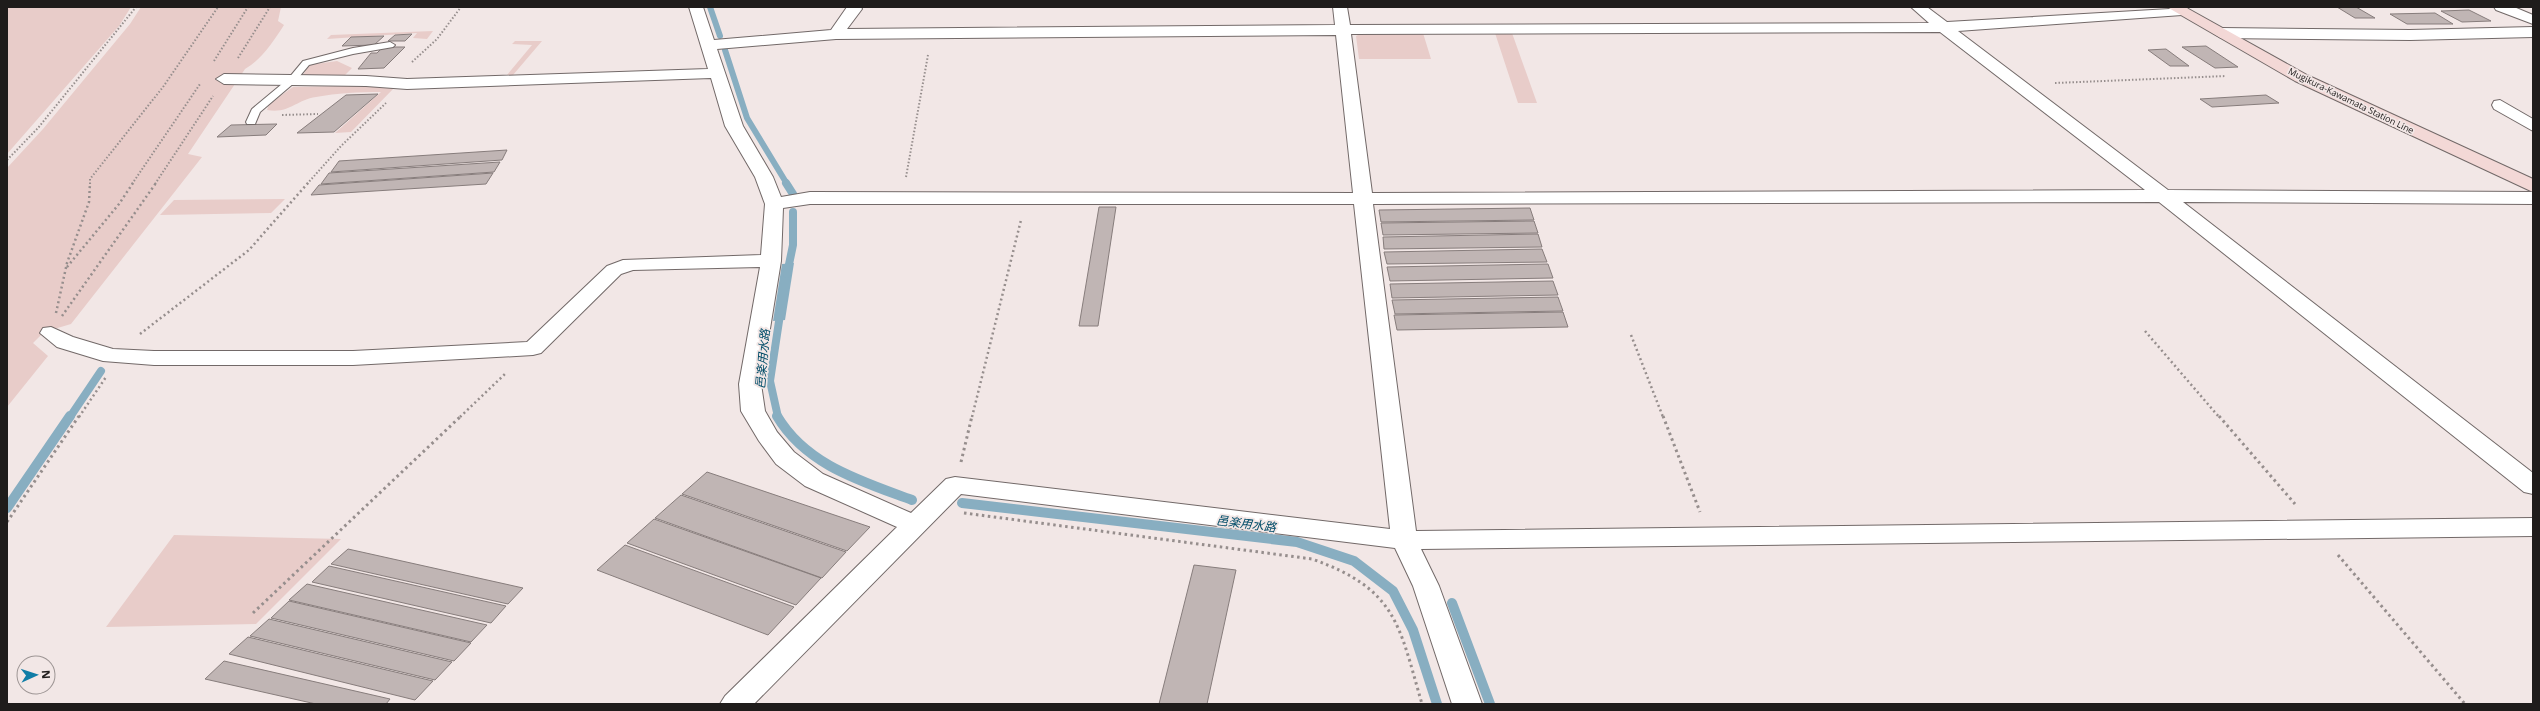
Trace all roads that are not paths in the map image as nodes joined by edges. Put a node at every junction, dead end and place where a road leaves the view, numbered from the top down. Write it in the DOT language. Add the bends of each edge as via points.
graph roads {
  1 [pos="696,7"];
  2 [pos="854,7"];
  3 [pos="1340,7"];
  4 [pos="1918,7"];
  5 [pos="2501,7"];
  6 [pos="2178,9"];
  7 [pos="2533,20"];
  8 [pos="1944,27"];
  9 [pos="1342,29"];
  10 [pos="2533,32"];
  11 [pos="2221,33"];
  12 [pos="836,34"];
  13 [pos="390,45"];
  14 [pos="708,45"];
  15 [pos="717,73"];
  16 [pos="224,79"];
  17 [pos="291,81"];
  18 [pos="2500,105"];
  19 [pos="252,119"];
  20 [pos="2533,126"];
  21 [pos="2533,186"];
  22 [pos="2164,196"];
  23 [pos="1361,198"];
  24 [pos="2533,198"];
  25 [pos="774,204"];
  26 [pos="771,261"];
  27 [pos="51,333"];
  28 [pos="2533,486"];
  29 [pos="923,518"];
  30 [pos="2533,527"];
  31 [pos="1404,540"];
  32 [pos="735,704"];
  33 [pos="1467,704"];
  1 -- 14 [label="street"];
  2 -- 12 [label="street"];
  3 -- 9 [label="street"];
  4 -- 8 [label="street"];
  5 -- 7 [label="street"];
  6 -- 8 [label="street"];
  6 -- 11 [label="main road, Mugikura-Kawamata Station Line"];
  8 -- 9 [label="street"];
  8 -- 22 [label="street"];
  9 -- 12 [label="street"];
  9 -- 23 [label="street"];
  10 -- 11 [label="street" via="2410,35"];
  11 -- 21 [label="main road, Mugikura-Kawamata Station Line" via="2301,78"];
  12 -- 14 [label="street"];
  13 -- 17 [label="lane" via="306,63"];
  14 -- 15 [label="street"];
  15 -- 17 [label="street" via="399,83"];
  15 -- 25 [label="street" via="734,126 764,177"];
  16 -- 17 [label="street"];
  17 -- 19 [label="lane" via="256,111"];
  18 -- 20 [label="street"];
  22 -- 23 [label="street"];
  22 -- 24 [label="street"];
  22 -- 28 [label="street"];
  23 -- 25 [label="street" via="810,198"];
  23 -- 31 [label="street"];
  25 -- 26 [label="street"];
  26 -- 27 [label="street" via="630,264 614,270 533,348 353,358 115,356 65,342"];
  26 -- 29 [label="street" via="750,384 753,411 766,436 785,458 814,480"];
  29 -- 31 [label="street" via="955,485"];
  29 -- 32 [label="street"];
  30 -- 31 [label="street"];
  31 -- 33 [label="street" via="1426,586"];
}
